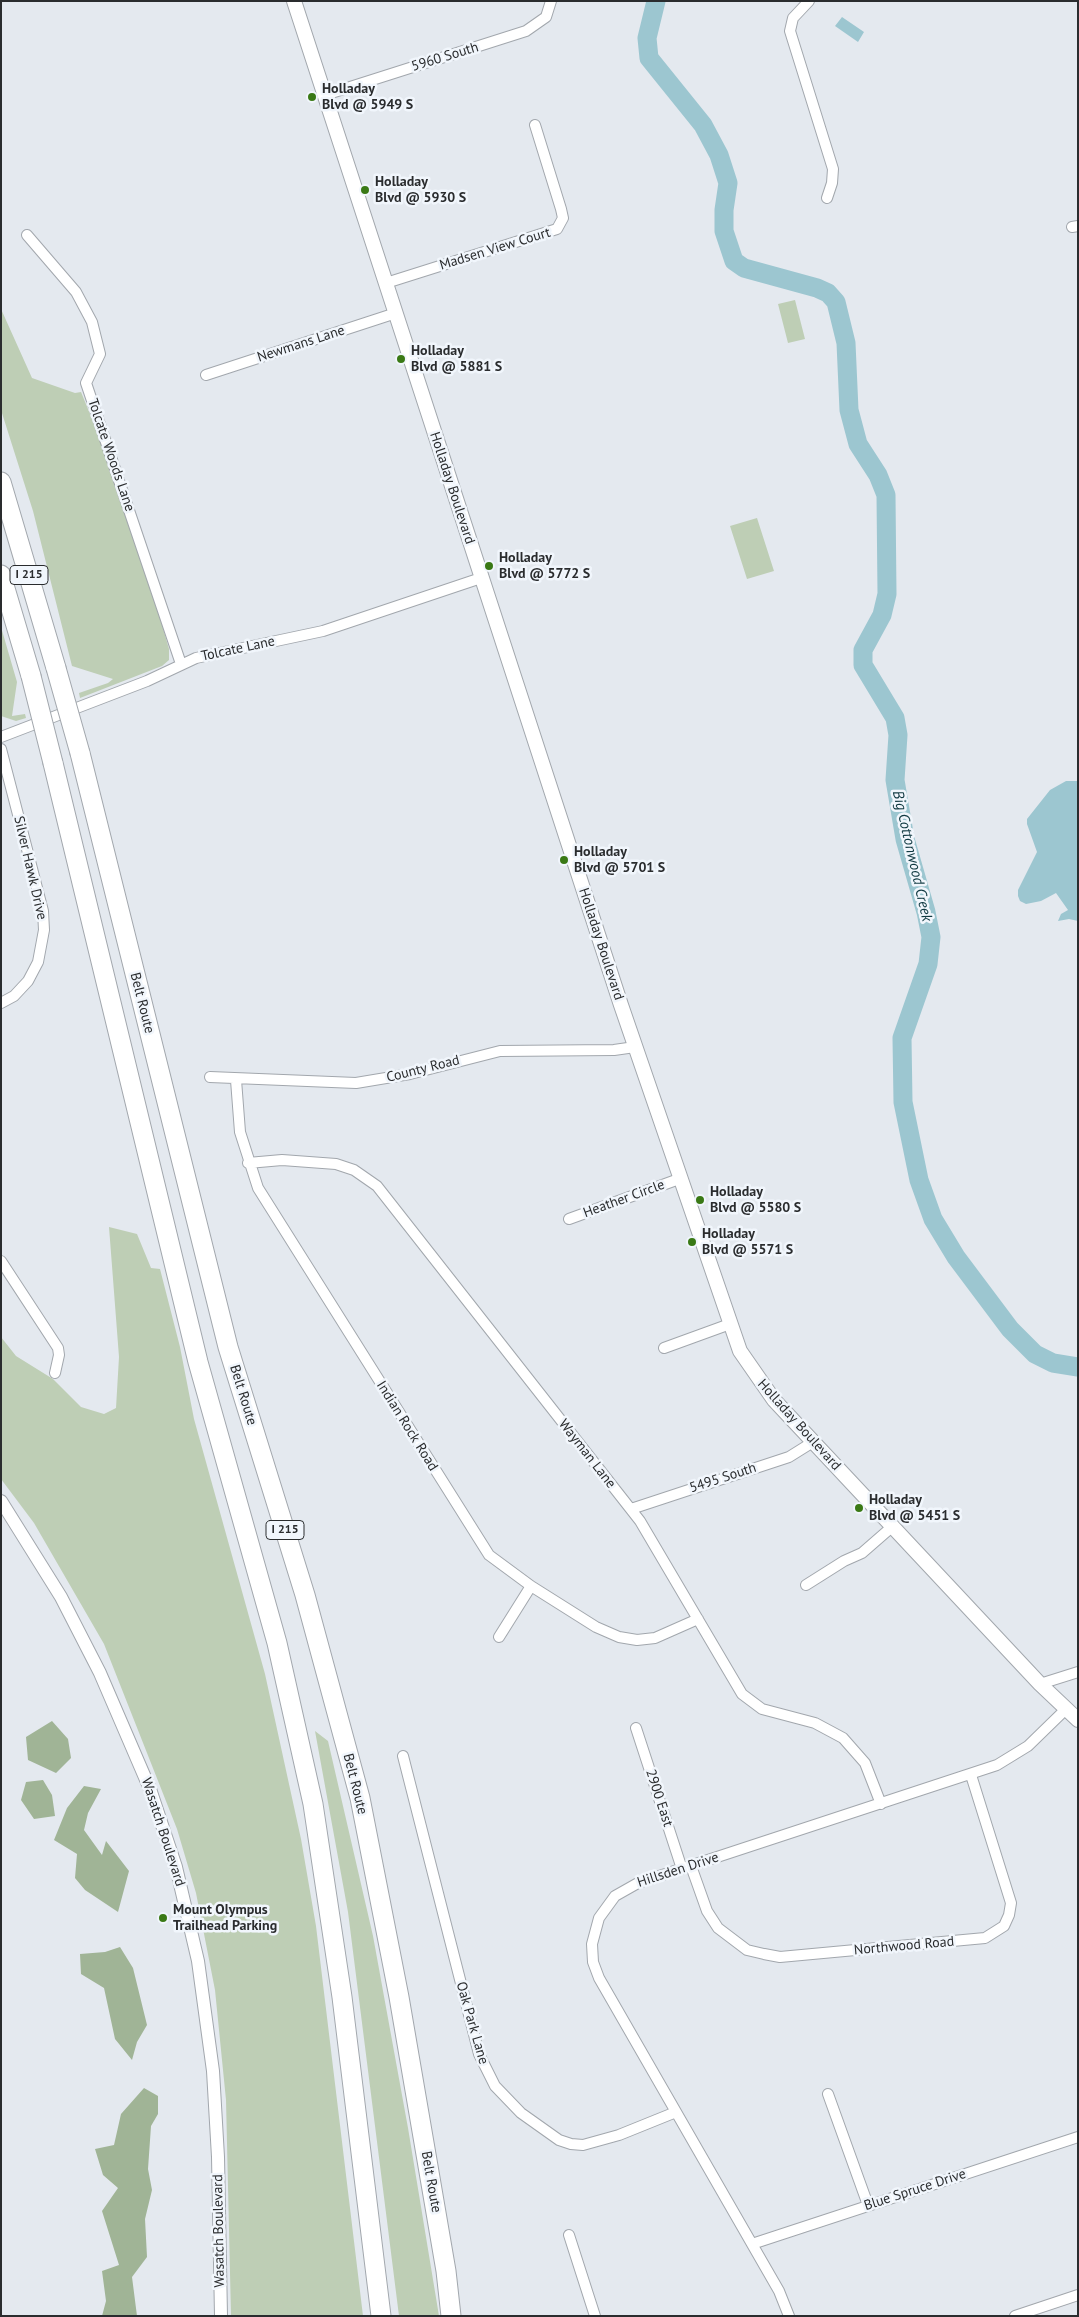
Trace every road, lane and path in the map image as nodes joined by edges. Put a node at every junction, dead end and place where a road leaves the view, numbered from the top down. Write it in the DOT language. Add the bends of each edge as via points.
graph roads {
  1 [pos="294,1"];
  2 [pos="551,1"];
  3 [pos="810,1"];
  4 [pos="325,95"];
  5 [pos="535,125"];
  6 [pos="827,198"];
  7 [pos="27,235"];
  8 [pos="386,283"];
  9 [pos="396,313"];
  10 [pos="206,375"];
  11 [pos="1,482"];
  12 [pos="1,575"];
  13 [pos="481,578"];
  14 [pos="181,664"];
  15 [pos="1,737"];
  16 [pos="1,749"];
  17 [pos="1,1003"];
  18 [pos="636,1047"];
  19 [pos="210,1077"];
  20 [pos="236,1080"];
  21 [pos="248,1163"];
  22 [pos="680,1179"];
  23 [pos="568,1219"];
  24 [pos="1,1261"];
  25 [pos="730,1324"];
  26 [pos="664,1348"];
  27 [pos="55,1373"];
  28 [pos="813,1442"];
  29 [pos="1,1501"];
  30 [pos="631,1508"];
  31 [pos="893,1526"];
  32 [pos="806,1585"];
  33 [pos="531,1586"];
  34 [pos="698,1619"];
  35 [pos="499,1637"];
  36 [pos="1078,1672"];
  37 [pos="1040,1684"];
  38 [pos="1066,1709"];
  39 [pos="1078,1720"];
  40 [pos="636,1728"];
  41 [pos="403,1756"];
  42 [pos="971,1775"];
  43 [pos="881,1804"];
  44 [pos="687,1867"];
  45 [pos="828,2094"];
  46 [pos="676,2112"];
  47 [pos="1078,2137"];
  48 [pos="868,2206"];
  49 [pos="569,2235"];
  50 [pos="752,2244"];
  51 [pos="1078,2295"];
  52 [pos="1041,2312"];
  53 [pos="221,2316"];
  54 [pos="381,2316"];
  55 [pos="452,2316"];
  56 [pos="595,2316"];
  57 [pos="789,2316"];
  58 [pos="1015,2316"];
  1 -- 4 [label="main road, Holladay Boulevard"];
  2 -- 4 [label="street, 5960 South" via="546,17 526,31"];
  3 -- 6 [label="street" via="793,18 790,31 833,169"];
  4 -- 8 [label="main road, Holladay Boulevard"];
  5 -- 8 [label="street, Madsen View Court" via="563,218 557,229"];
  7 -- 14 [label="street, Tolcate Woods Lane" via="76,292 92,322 100,354 86,383"];
  8 -- 9 [label="main road, Holladay Boulevard"];
  9 -- 10 [label="street, Newmans Lane"];
  9 -- 13 [label="main road, Holladay Boulevard"];
  11 -- 55 [label="highway, Belt Route / I 215, bridge" via="80,753 228,1346 306,1596 360,1798 399,1997"];
  12 -- 54 [label="highway, I 215, bridge" via="53,763 198,1362 277,1643 313,1804 342,1997"];
  13 -- 14 [label="street, Tolcate Lane" via="322,631 213,653"];
  13 -- 18 [label="main road, Holladay Boulevard"];
  14 -- 15 [label="street, Tolcate Lane" via="147,681"];
  16 -- 17 [label="street, Silver Hawk Drive" via="43,911 44,930 39,956 28,981 14,996"];
  18 -- 20 [label="street, County Road" via="500,1051 410,1074 356,1083"];
  18 -- 22 [label="main road, Holladay Boulevard"];
  19 -- 20 [label="street, County Road"];
  20 -- 21 [label="street, Indian Rock Road" via="240,1132"];
  21 -- 30 [label="street, Wayman Lane" via="277,1160 336,1164 354,1170 377,1186"];
  21 -- 33 [label="street, Indian Rock Road" via="258,1188 479,1541 496,1561"];
  22 -- 23 [label="street, Heather Circle"];
  22 -- 25 [label="main road, Holladay Boulevard"];
  24 -- 27 [label="street" via="58,1348"];
  25 -- 26 [label="street"];
  25 -- 28 [label="main road, Holladay Boulevard" via="740,1351 756,1377"];
  28 -- 30 [label="street, 5495 South" via="789,1457"];
  28 -- 31 [label="main road, Holladay Boulevard"];
  29 -- 53 [label="street, Wasatch Boulevard" via="57,1589 100,1672 153,1797 176,1867 198,1961 211,2055 217,2126"];
  30 -- 34 [label="street, Wayman Lane"];
  31 -- 32 [label="street" via="867,1550"];
  31 -- 37 [label="main road, Holladay Boulevard"];
  33 -- 34 [label="street, Indian Rock Road" via="596,1627 628,1639 655,1638"];
  33 -- 35 [label="street"];
  34 -- 43 [label="street, Wayman Lane" via="748,1700 770,1712 824,1726 843,1738 865,1763"];
  36 -- 37 [label="street"];
  37 -- 38 [label="main road, Holladay Boulevard"];
  38 -- 39 [label="main road, Holladay Boulevard"];
  38 -- 42 [label="street, Hillsden Drive" via="1018,1753"];
  40 -- 44 [label="street, 2900 East"];
  41 -- 46 [label="street, Oak Park Lane" via="479,2054 495,2086 515,2108 559,2140 570,2144 583,2145 620,2135"];
  42 -- 43 [label="street, Hillsden Drive"];
  42 -- 44 [label="street, Northwood Road" via="1011,1903 1004,1926 985,1938 780,1957 747,1950 718,1928"];
  43 -- 44 [label="street, Hillsden Drive"];
  44 -- 46 [label="street, Hillsden Drive" via="638,1883 615,1896 599,1918 592,1944 593,1962 602,1986"];
  45 -- 48 [label="street"];
  46 -- 50 [label="street, Hillsden Drive"];
  47 -- 48 [label="street, Blue Spruce Drive"];
  48 -- 50 [label="street, Blue Spruce Drive"];
  49 -- 56 [label="street"];
  50 -- 57 [label="street, Hillsden Drive" via="779,2291"];
  51 -- 52 [label="street"];
  52 -- 58 [label="street"];
}
